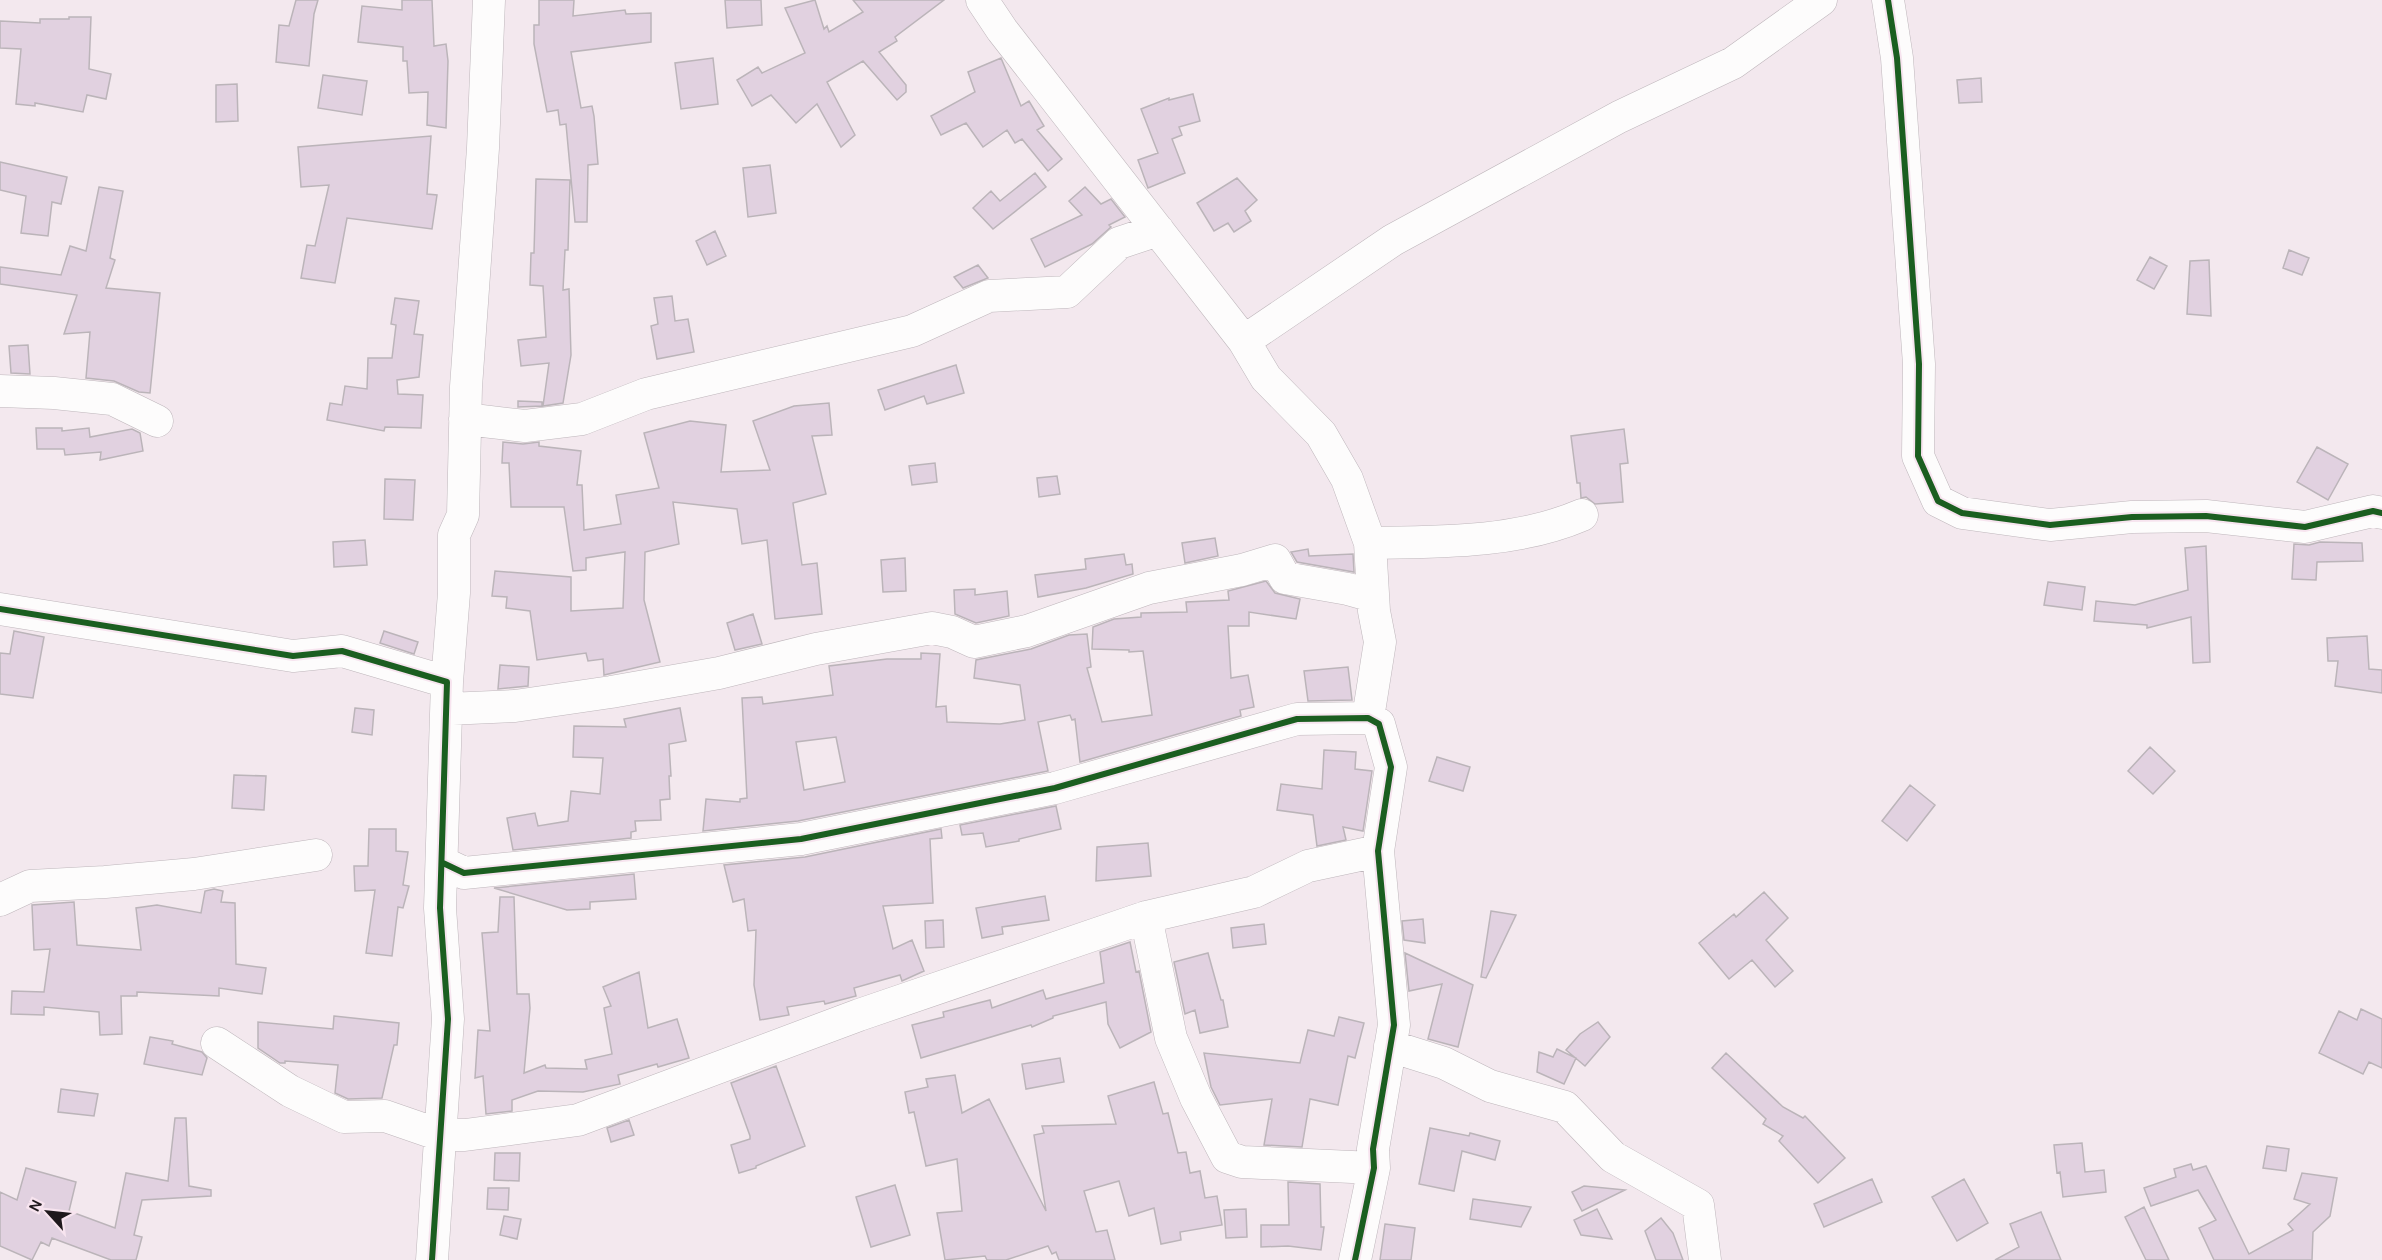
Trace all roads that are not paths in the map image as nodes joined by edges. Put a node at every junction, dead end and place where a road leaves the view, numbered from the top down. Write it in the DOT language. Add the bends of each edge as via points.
graph roads {
  1 [pos="489,0"];
  2 [pos="982,0"];
  3 [pos="1821,0"];
  4 [pos="1888,0"];
  5 [pos="1158,230"];
  6 [pos="1244,341"];
  7 [pos="0,391"];
  8 [pos="465,419"];
  9 [pos="157,421"];
  10 [pos="2382,513"];
  11 [pos="1582,515"];
  12 [pos="1370,543"];
  13 [pos="1373,596"];
  14 [pos="0,609"];
  15 [pos="447,695"];
  16 [pos="1368,718"];
  17 [pos="1378,851"];
  18 [pos="316,855"];
  19 [pos="443,863"];
  20 [pos="0,900"];
  21 [pos="1146,917"];
  22 [pos="217,1042"];
  23 [pos="1390,1046"];
  24 [pos="440,1135"];
  25 [pos="1374,1168"];
  26 [pos="432,1260"];
  27 [pos="1355,1260"];
  28 [pos="1705,1260"];
  1 -- 8 [label="street"];
  2 -- 5 [label="street"];
  3 -- 6 [label="street" via="1733,63 1620,117 1393,240"];
  4 -- 10 [label="street" via="1897,58 1919,364 1918,456 1938,501 1962,513 2050,525 2132,517 2206,516 2305,528 2373,511"];
  5 -- 6 [label="street"];
  5 -- 8 [label="street" via="1119,243 1068,292 989,296 912,331 646,394 582,418 525,426"];
  6 -- 12 [label="street" via="1266,378 1321,434 1347,479"];
  7 -- 9 [label="street" via="112,399"];
  8 -- 15 [label="street" via="463,515 454,535"];
  11 -- 12 [label="street" via="1502,536"];
  12 -- 13 [label="street"];
  13 -- 15 [label="street" via="1285,578 1275,560 1149,588 1028,630 974,642 932,628 611,692 515,705"];
  13 -- 16 [label="street" via="1380,642"];
  14 -- 15 [label="street" via="293,656 342,651"];
  15 -- 19 [label="street"];
  16 -- 17 [label="street" via="1379,724 1391,767"];
  16 -- 19 [label="street" via="1297,719 1055,788 801,839 464,873"];
  17 -- 21 [label="street" via="1308,866 1254,892"];
  17 -- 23 [label="street" via="1394,1025"];
  18 -- 20 [label="street" via="194,874 30,886"];
  19 -- 24 [label="street" via="441,908 448,1019"];
  21 -- 24 [label="street" via="859,1016 578,1120"];
  21 -- 25 [label="street" via="1171,1038 1227,1157 1242,1162"];
  22 -- 24 [label="street" via="290,1091 344,1117 385,1116"];
  23 -- 25 [label="street" via="1373,1149"];
  23 -- 28 [label="street" via="1444,1063 1490,1086 1565,1107 1613,1157 1698,1205"];
  24 -- 26 [label="street"];
  25 -- 27 [label="street"];
}
